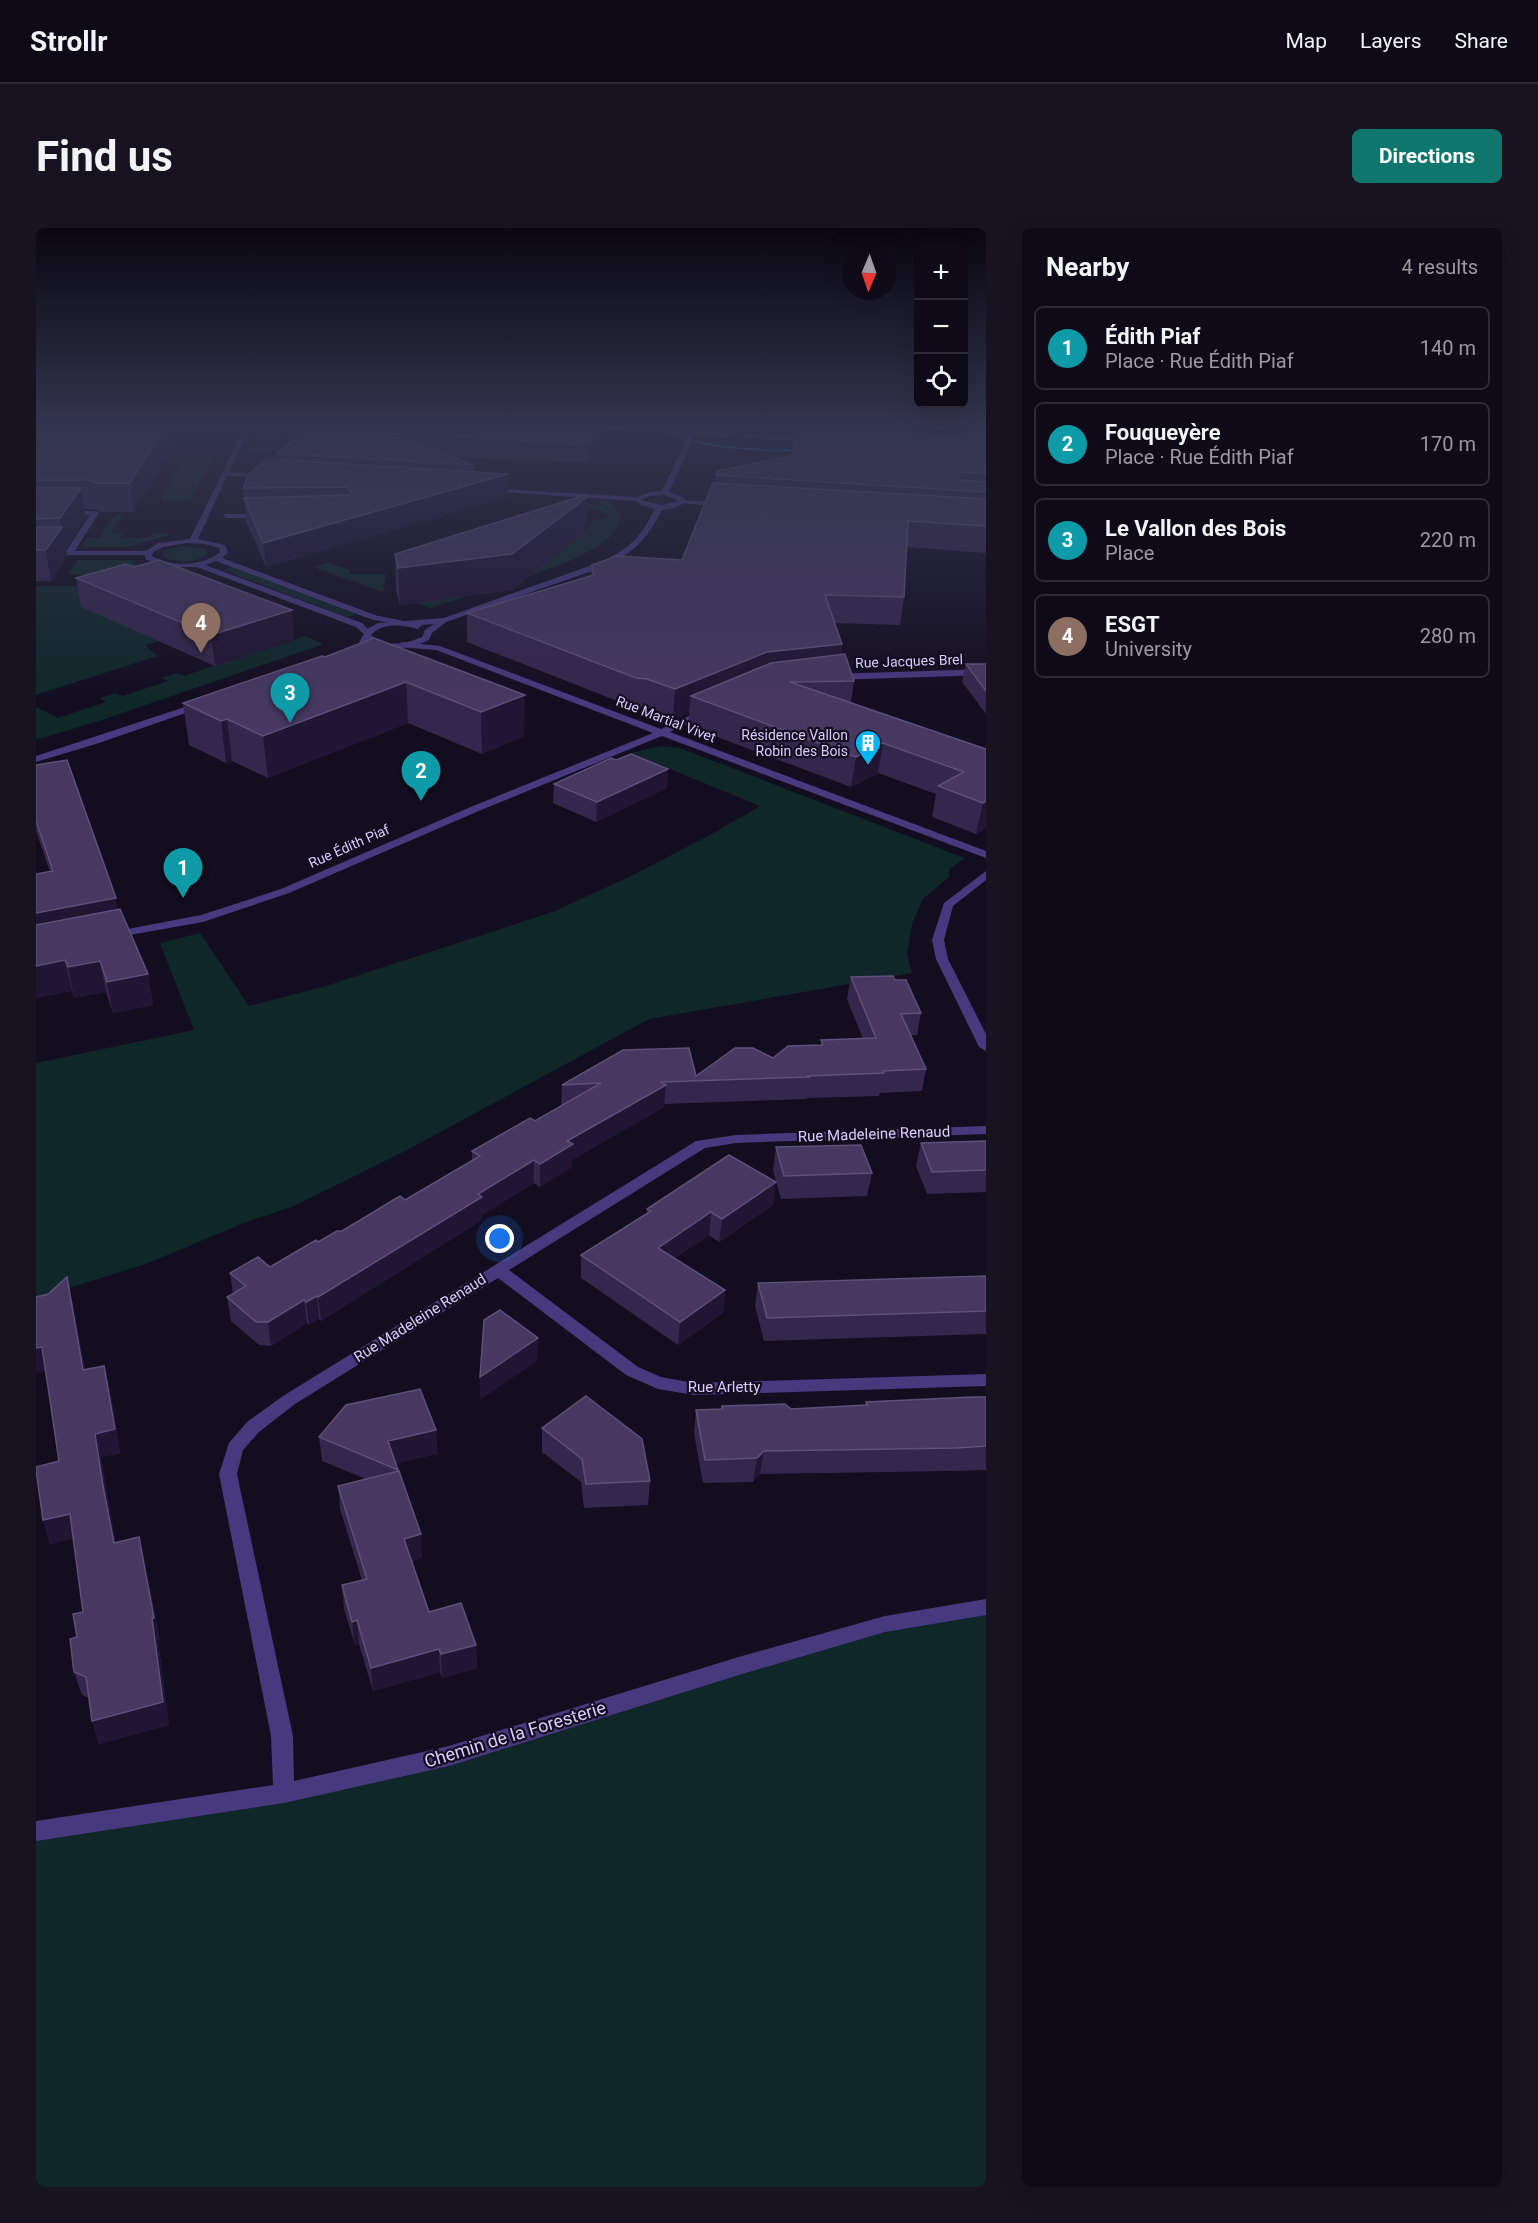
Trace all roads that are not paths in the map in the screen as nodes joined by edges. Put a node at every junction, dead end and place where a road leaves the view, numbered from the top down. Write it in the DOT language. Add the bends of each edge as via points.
graph roads {
  1 [pos="92,517"];
  2 [pos="205,517"];
  3 [pos="654,517"];
  4 [pos="194,541"];
  5 [pos="36,553"];
  6 [pos="69,553"];
  7 [pos="148,553"];
  8 [pos="218,558"];
  9 [pos="196,564"];
  10 [pos="445,620"];
  11 [pos="405,624"];
  12 [pos="428,633"];
  13 [pos="368,635"];
  14 [pos="391,645"];
  15 [pos="402,645"];
  16 [pos="437,648"];
  17 [pos="986,672"];
  18 [pos="826,678"];
  19 [pos="214,700"];
  20 [pos="714,707"];
  21 [pos="663,732"];
  22 [pos="36,759"];
  23 [pos="986,855"];
  24 [pos="986,874"];
  25 [pos="103,938"];
  26 [pos="986,1047"];
  27 [pos="986,1130"];
  28 [pos="498,1270"];
  29 [pos="986,1380"];
  30 [pos="986,1607"];
  31 [pos="284,1793"];
  32 [pos="36,1831"];
  1 -- 6 [label="street"];
  2 -- 4 [label="street"];
  3 -- 10 [label="street" via="632,548 609,562"];
  4 -- 7 [label="street" via="161,545"];
  4 -- 8 [label="street" via="222,547 224,552"];
  5 -- 6 [label="street"];
  6 -- 7 [label="street"];
  7 -- 9 [label="street" via="151,560 162,564"];
  8 -- 9 [label="street"];
  8 -- 11 [label="street" via="370,616"];
  9 -- 13 [label="street" via="359,625"];
  10 -- 11 [label="street"];
  10 -- 12 [label="street"];
  11 -- 12 [label="street"];
  11 -- 13 [label="street" via="379,626"];
  12 -- 15 [label="street" via="422,641"];
  12 -- 16 [label="street"];
  13 -- 14 [label="street" via="378,643"];
  13 -- 14 [label="street" via="358,650"];
  14 -- 15 [label="street, Rue Martial Vivet"];
  15 -- 16 [label="street, Rue Martial Vivet"];
  16 -- 21 [label="street, Rue Martial Vivet"];
  17 -- 18 [label="street, Rue Jacques Brel"];
  19 -- 22 [label="street"];
  20 -- 21 [label="street"];
  21 -- 23 [label="street, Rue Martial Vivet"];
  21 -- 25 [label="street, Rue Édith Piaf" via="285,891 204,918"];
  24 -- 26 [label="street" via="948,905 938,940 942,959"];
  27 -- 28 [label="street, Rue Madeleine Renaud" via="736,1138 701,1144"];
  28 -- 29 [label="street, Rue Arletty" via="632,1371 658,1383 694,1389"];
  28 -- 31 [label="street, Rue Madeleine Renaud" via="289,1400 253,1427 235,1448 228,1474 282,1736"];
  30 -- 31 [label="street, Chemin de la Foresterie" via="885,1624 449,1756"];
  31 -- 32 [label="street, Chemin de la Foresterie"];
}
